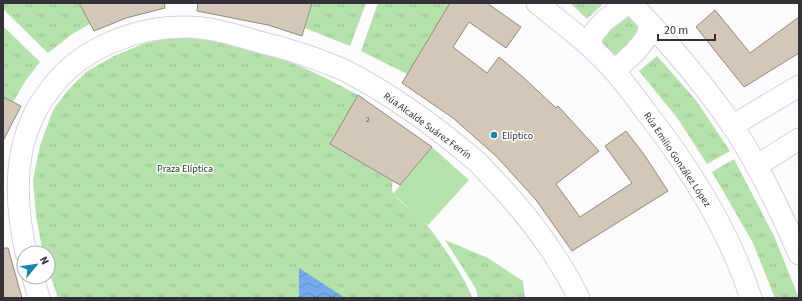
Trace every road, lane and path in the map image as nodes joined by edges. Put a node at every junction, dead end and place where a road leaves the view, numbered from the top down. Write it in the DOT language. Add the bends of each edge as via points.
graph roads {
  1 [pos="537,3"];
  2 [pos="629,3"];
  3 [pos="650,23"];
  4 [pos="590,47"];
  5 [pos="614,71"];
  6 [pos="799,86"];
  7 [pos="732,126"];
  8 [pos="799,139"];
  9 [pos="756,166"];
  10 [pos="25,245"];
  11 [pos="799,254"];
  12 [pos="35,285"];
  13 [pos="39,298"];
  14 [pos="579,298"];
  15 [pos="751,298"];
  1 -- 4 [label="street, Rúa Emilio González López"];
  2 -- 3 [label="street"];
  2 -- 4 [label="street" via="604,21 593,34"];
  3 -- 5 [label="street" via="647,37"];
  3 -- 7 [label="street" via="702,84"];
  4 -- 5 [label="street, Rúa Emilio González López"];
  5 -- 15 [label="street, Rúa Emilio González López" via="665,137 712,210 729,243"];
  6 -- 7 [label="street"];
  7 -- 9 [label="street"];
  8 -- 9 [label="street"];
  9 -- 11 [label="street" via="782,214"];
  10 -- 14 [label="street, Rúa Alcalde Suárez Ferrín" via="19,210 18,174 24,140 34,115 60,75 85,56 111,42 156,28 188,26 226,32 288,49 343,69 398,101 476,161 522,209 559,261"];
  12 -- 13 [label="street"];
}
